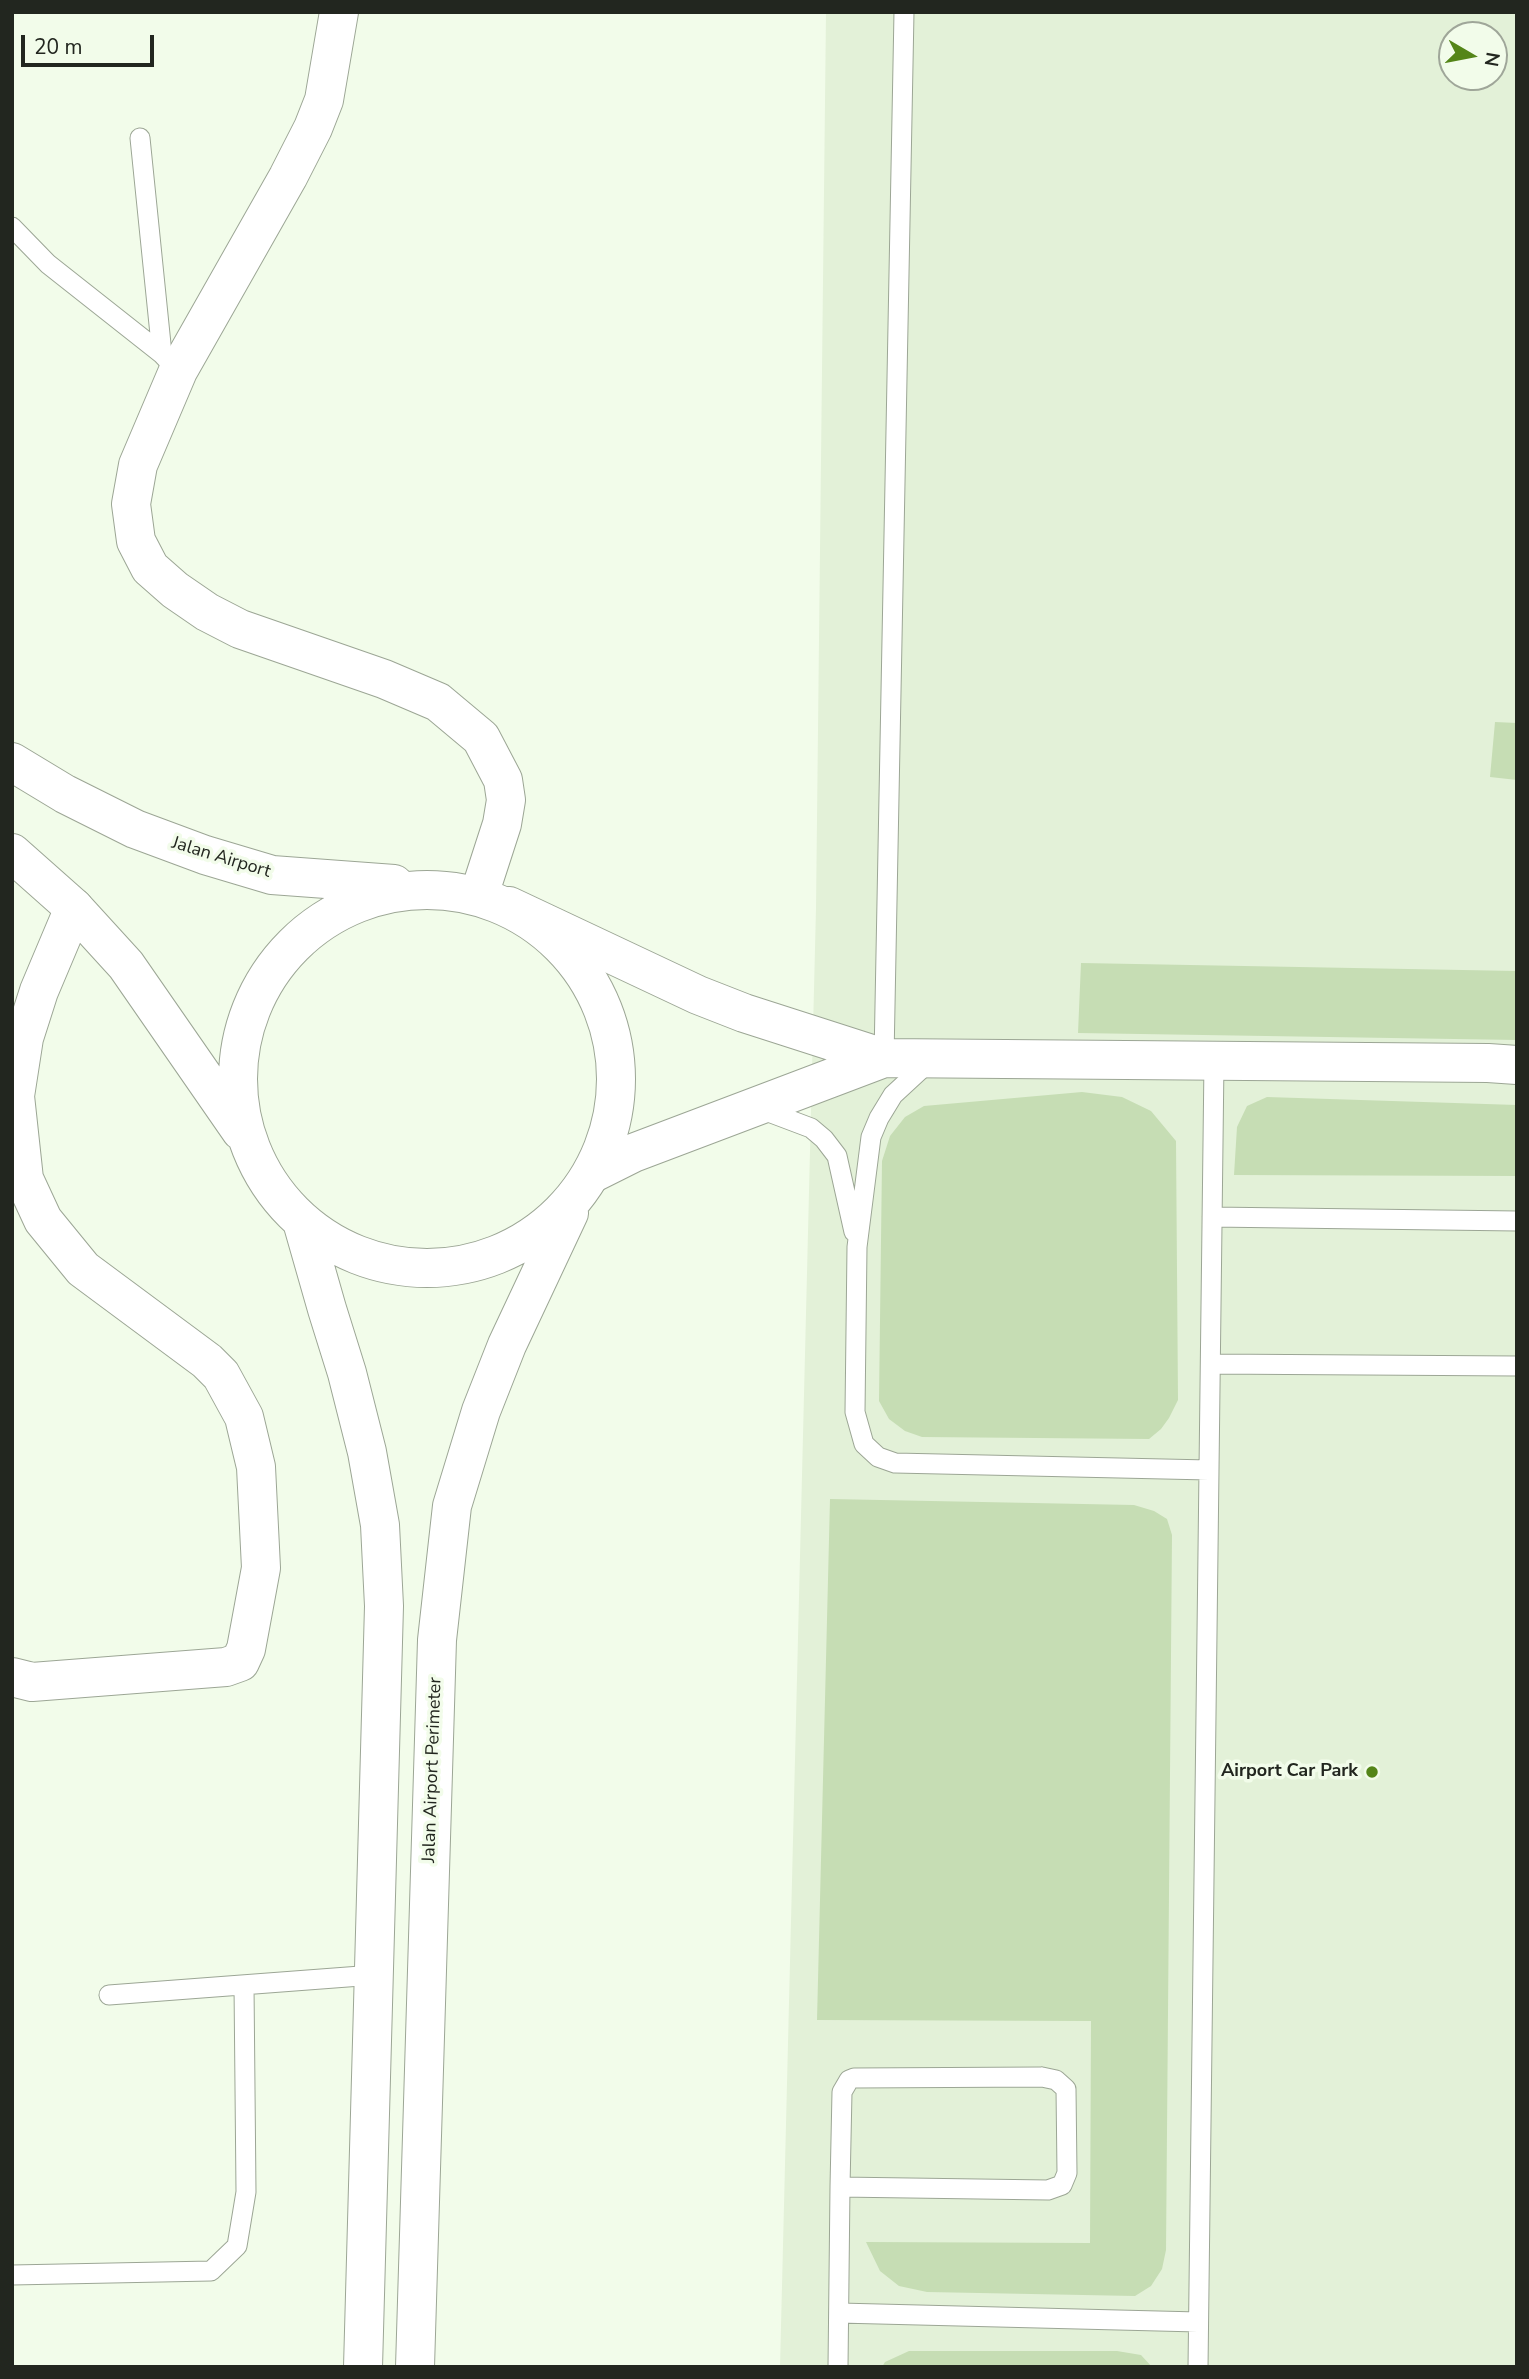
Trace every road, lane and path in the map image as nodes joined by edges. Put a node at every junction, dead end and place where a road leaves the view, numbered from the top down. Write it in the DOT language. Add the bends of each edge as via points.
graph roads {
  1 [pos="339,12"];
  2 [pos="904,12"];
  3 [pos="140,138"];
  4 [pos="12,227"];
  5 [pos="170,363"];
  6 [pos="12,762"];
  7 [pos="12,853"];
  8 [pos="479,896"];
  9 [pos="74,908"];
  10 [pos="884,1058"];
  11 [pos="932,1059"];
  12 [pos="1214,1061"];
  13 [pos="1517,1065"];
  14 [pos="756,1107"];
  15 [pos="246,1138"];
  16 [pos="584,1186"];
  17 [pos="1212,1217"];
  18 [pos="1517,1221"];
  19 [pos="303,1225"];
  20 [pos="857,1247"];
  21 [pos="1211,1364"];
  22 [pos="1517,1366"];
  23 [pos="1209,1470"];
  24 [pos="12,1677"];
  25 [pos="374,1975"];
  26 [pos="244,1985"];
  27 [pos="110,1995"];
  28 [pos="840,2187"];
  29 [pos="12,2275"];
  30 [pos="839,2313"];
  31 [pos="1198,2322"];
  32 [pos="363,2367"];
  33 [pos="415,2367"];
  34 [pos="838,2367"];
  35 [pos="1198,2367"];
  1 -- 5 [label="main road" via="324,100 313,128 288,177"];
  2 -- 10 [label="lane"];
  3 -- 5 [label="lane"];
  4 -- 5 [label="lane" via="48,264"];
  5 -- 8 [label="main road" via="138,465 131,504 136,541 150,568 207,612 240,629 438,702 481,738 503,780 506,800"];
  6 -- 8 [label="main road, Jalan Airport" via="135,829 272,875"];
  7 -- 9 [label="main road"];
  8 -- 10 [label="main road" via="698,995"];
  8 -- 15 [label="main road" via="385,892 327,916 279,958 248,1013 236,1076"];
  8 -- 16 [label="main road, Jalan Airport Perimeter" via="560,942 596,992 616,1051 614,1114"];
  9 -- 15 [label="main road" via="126,965"];
  9 -- 24 [label="main road" via="24,1038 15,1096 24,1179 43,1220 83,1269 221,1375 244,1417 256,1467 261,1568 240,1662 226,1667 32,1682"];
  10 -- 11 [label="main road"];
  10 -- 14 [label="main road"];
  11 -- 12 [label="main road"];
  11 -- 20 [label="lane" via="893,1095 871,1137"];
  12 -- 13 [label="main road"];
  12 -- 17 [label="lane"];
  14 -- 16 [label="main road" via="633,1153"];
  14 -- 20 [label="lane" via="811,1128 837,1156"];
  15 -- 19 [label="main road" via="269,1186"];
  16 -- 19 [label="main road" via="530,1239 475,1264 414,1269 355,1256"];
  16 -- 33 [label="main road, Jalan Airport Perimeter" via="507,1345 452,1506 437,1640"];
  17 -- 18 [label="lane"];
  17 -- 21 [label="lane"];
  19 -- 25 [label="main road" via="347,1373 380,1525 384,1606"];
  20 -- 23 [label="lane" via="855,1412 864,1444 878,1457 895,1462"];
  21 -- 22 [label="lane"];
  21 -- 23 [label="lane"];
  23 -- 31 [label="lane"];
  25 -- 26 [label="lane"];
  25 -- 32 [label="main road"];
  26 -- 27 [label="lane"];
  26 -- 29 [label="lane" via="246,2192 237,2246 211,2271"];
  28 -- 28 [label="lane" via="842,2092 849,2080 1042,2077 1056,2080 1066,2089 1067,2173 1062,2185 1048,2190"];
  28 -- 30 [label="lane"];
  30 -- 31 [label="lane"];
  30 -- 34 [label="lane"];
  31 -- 35 [label="lane"];
}
